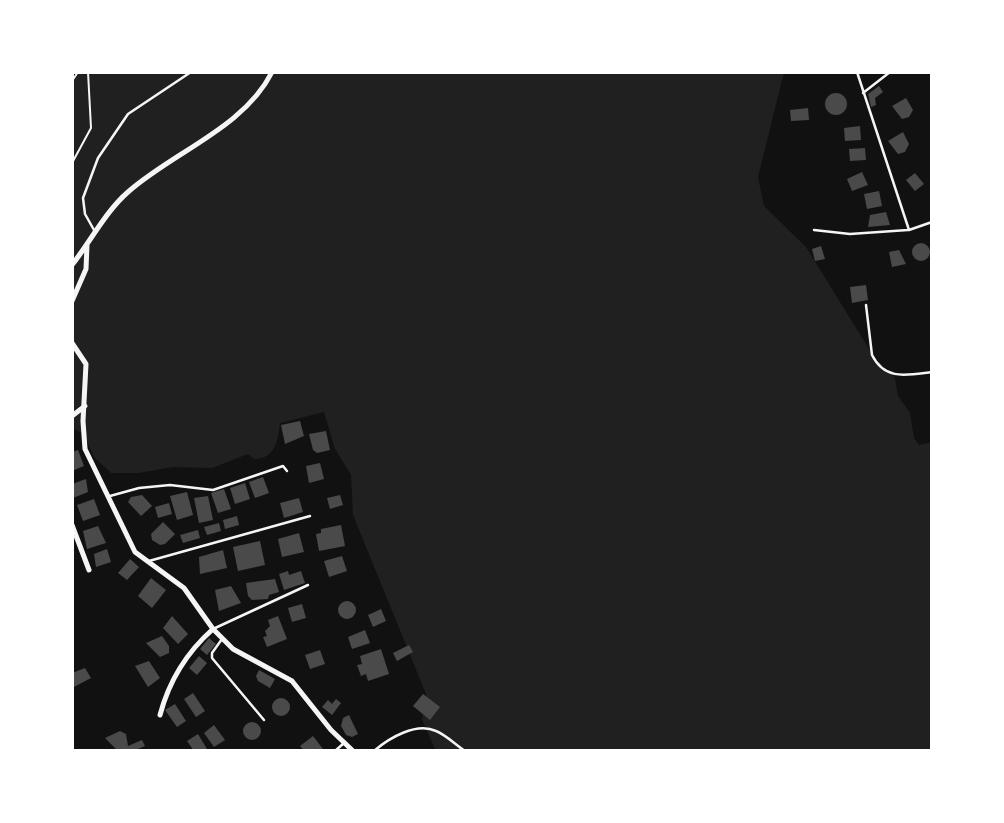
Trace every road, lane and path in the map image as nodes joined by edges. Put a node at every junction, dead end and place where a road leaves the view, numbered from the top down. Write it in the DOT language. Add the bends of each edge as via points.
graph roads {
  1 [pos="78,72"];
  2 [pos="88,72"];
  3 [pos="191,72"];
  4 [pos="272,72"];
  5 [pos="857,72"];
  6 [pos="890,72"];
  7 [pos="72,81"];
  8 [pos="863,93"];
  9 [pos="72,163"];
  10 [pos="932,222"];
  11 [pos="814,230"];
  12 [pos="909,230"];
  13 [pos="96,233"];
  14 [pos="87,245"];
  15 [pos="72,265"];
  16 [pos="72,301"];
  17 [pos="866,305"];
  18 [pos="72,343"];
  19 [pos="932,372"];
  20 [pos="85,406"];
  21 [pos="72,416"];
  22 [pos="286,471"];
  23 [pos="110,496"];
  24 [pos="310,516"];
  25 [pos="72,525"];
  26 [pos="146,562"];
  27 [pos="89,570"];
  28 [pos="309,585"];
  29 [pos="214,629"];
  30 [pos="222,639"];
  31 [pos="160,715"];
  32 [pos="264,720"];
  33 [pos="344,743"];
  34 [pos="335,751"];
  35 [pos="353,751"];
  36 [pos="374,751"];
  37 [pos="464,751"];
  1 -- 7 [label="path"];
  2 -- 9 [label="path" via="91,128"];
  3 -- 13 [label="lane" via="128,114 98,158 83,198 85,214"];
  4 -- 13 [label="street" via="228,123 168,160 125,194"];
  5 -- 8 [label="lane"];
  6 -- 8 [label="lane"];
  8 -- 12 [label="lane"];
  10 -- 12 [label="lane"];
  11 -- 12 [label="lane" via="850,234"];
  13 -- 14 [label="street"];
  14 -- 15 [label="street"];
  14 -- 16 [label="street" via="86,269"];
  17 -- 19 [label="lane" via="872,355 885,372 900,376"];
  18 -- 20 [label="street" via="86,364"];
  20 -- 21 [label="street"];
  20 -- 23 [label="street" via="85,449"];
  22 -- 23 [label="lane" via="283,466 213,490 170,485"];
  23 -- 26 [label="street" via="126,536"];
  24 -- 26 [label="lane"];
  25 -- 27 [label="street"];
  26 -- 29 [label="street" via="184,588"];
  28 -- 29 [label="lane"];
  29 -- 30 [label="street"];
  29 -- 31 [label="street" via="187,657 167,691"];
  30 -- 32 [label="lane" via="212,657"];
  30 -- 33 [label="street" via="292,681"];
  33 -- 34 [label="lane"];
  33 -- 35 [label="street"];
  36 -- 37 [label="lane" via="390,737 435,730"];
}
